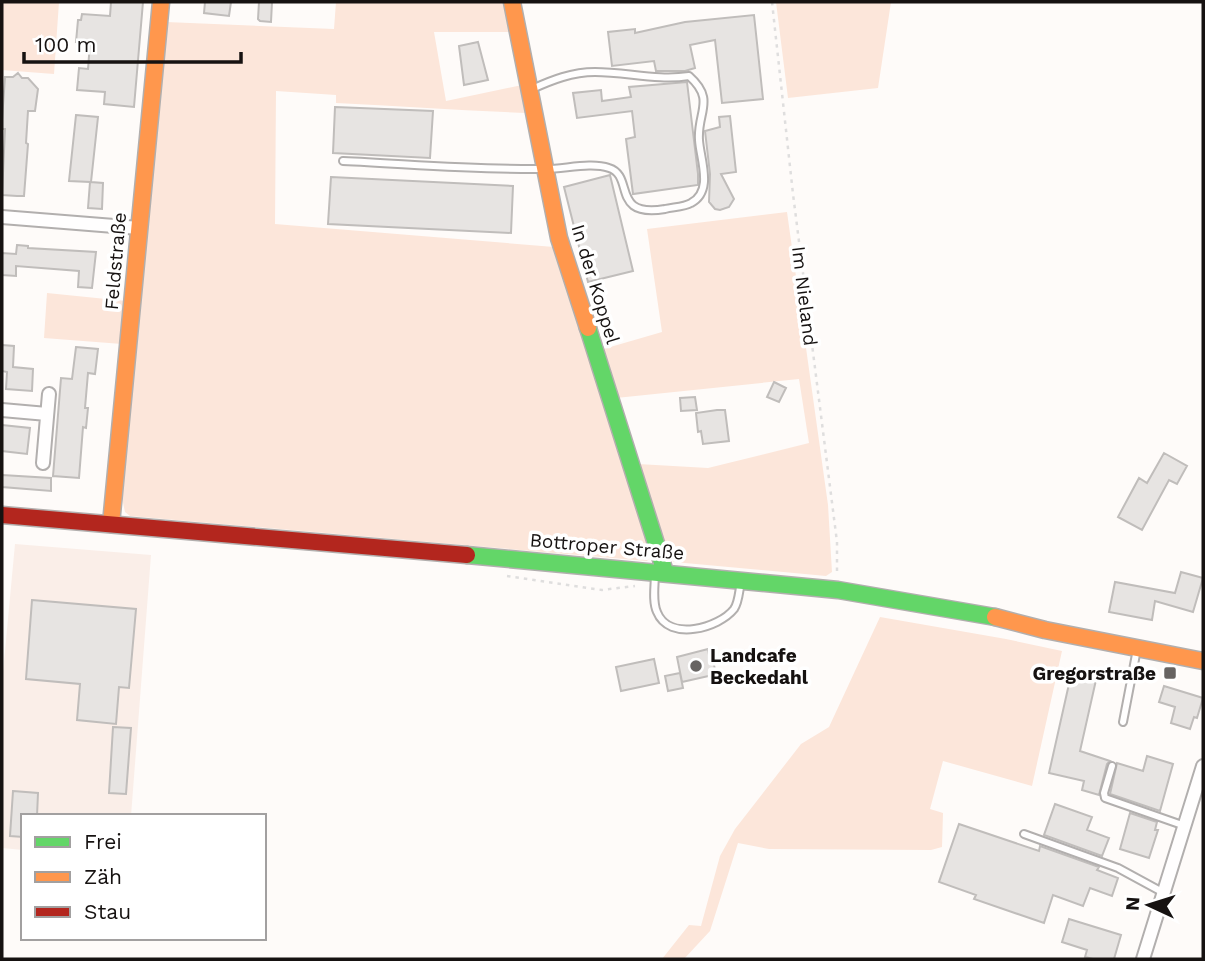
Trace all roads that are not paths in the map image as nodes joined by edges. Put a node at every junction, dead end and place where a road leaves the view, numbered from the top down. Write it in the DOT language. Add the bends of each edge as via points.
graph roads {
  1 [pos="161,2"];
  2 [pos="512,2"];
  3 [pos="530,90"];
  4 [pos="343,161"];
  5 [pos="545,169"];
  6 [pos="2,217"];
  7 [pos="139,228"];
  8 [pos="49,394"];
  9 [pos="2,410"];
  10 [pos="47,414"];
  11 [pos="43,463"];
  12 [pos="2,515"];
  13 [pos="111,524"];
  14 [pos="659,576"];
  15 [pos="741,580"];
  16 [pos="1137,647"];
  17 [pos="1203,661"];
  18 [pos="1123,722"];
  19 [pos="1112,766"];
  20 [pos="1203,766"];
  21 [pos="1185,826"];
  22 [pos="1024,834"];
  23 [pos="1164,893"];
  24 [pos="1143,959"];
  1 -- 7 [label="main road, Feldstraße"];
  2 -- 3 [label="main road, In der Koppel"];
  3 -- 5 [label="main road, In der Koppel"];
  3 -- 5 [label="lane" via="562,76 595,72 669,79 689,76 702,91 705,106 698,132 704,185 701,196 690,204 639,209 632,205 612,168"];
  4 -- 5 [label="lane"];
  5 -- 14 [label="main road, In der Koppel" via="559,238"];
  6 -- 7 [label="street"];
  7 -- 13 [label="main road, Feldstraße"];
  8 -- 10 [label="street"];
  9 -- 10 [label="street"];
  10 -- 11 [label="street"];
  12 -- 13 [label="main road, Bottroper Straße"];
  13 -- 14 [label="main road, Bottroper Straße"];
  14 -- 15 [label="main road, Bottroper Straße"];
  14 -- 15 [label="lane" via="657,612 663,622 689,629 722,620 733,610"];
  15 -- 16 [label="main road, Bottroper Straße" via="985,614"];
  16 -- 17 [label="main road, Bottroper Straße"];
  16 -- 18 [label="lane"];
  19 -- 21 [label="lane" via="1105,798"];
  20 -- 21 [label="street"];
  21 -- 23 [label="street"];
  22 -- 23 [label="lane" via="1118,868"];
  23 -- 24 [label="street"];
}
